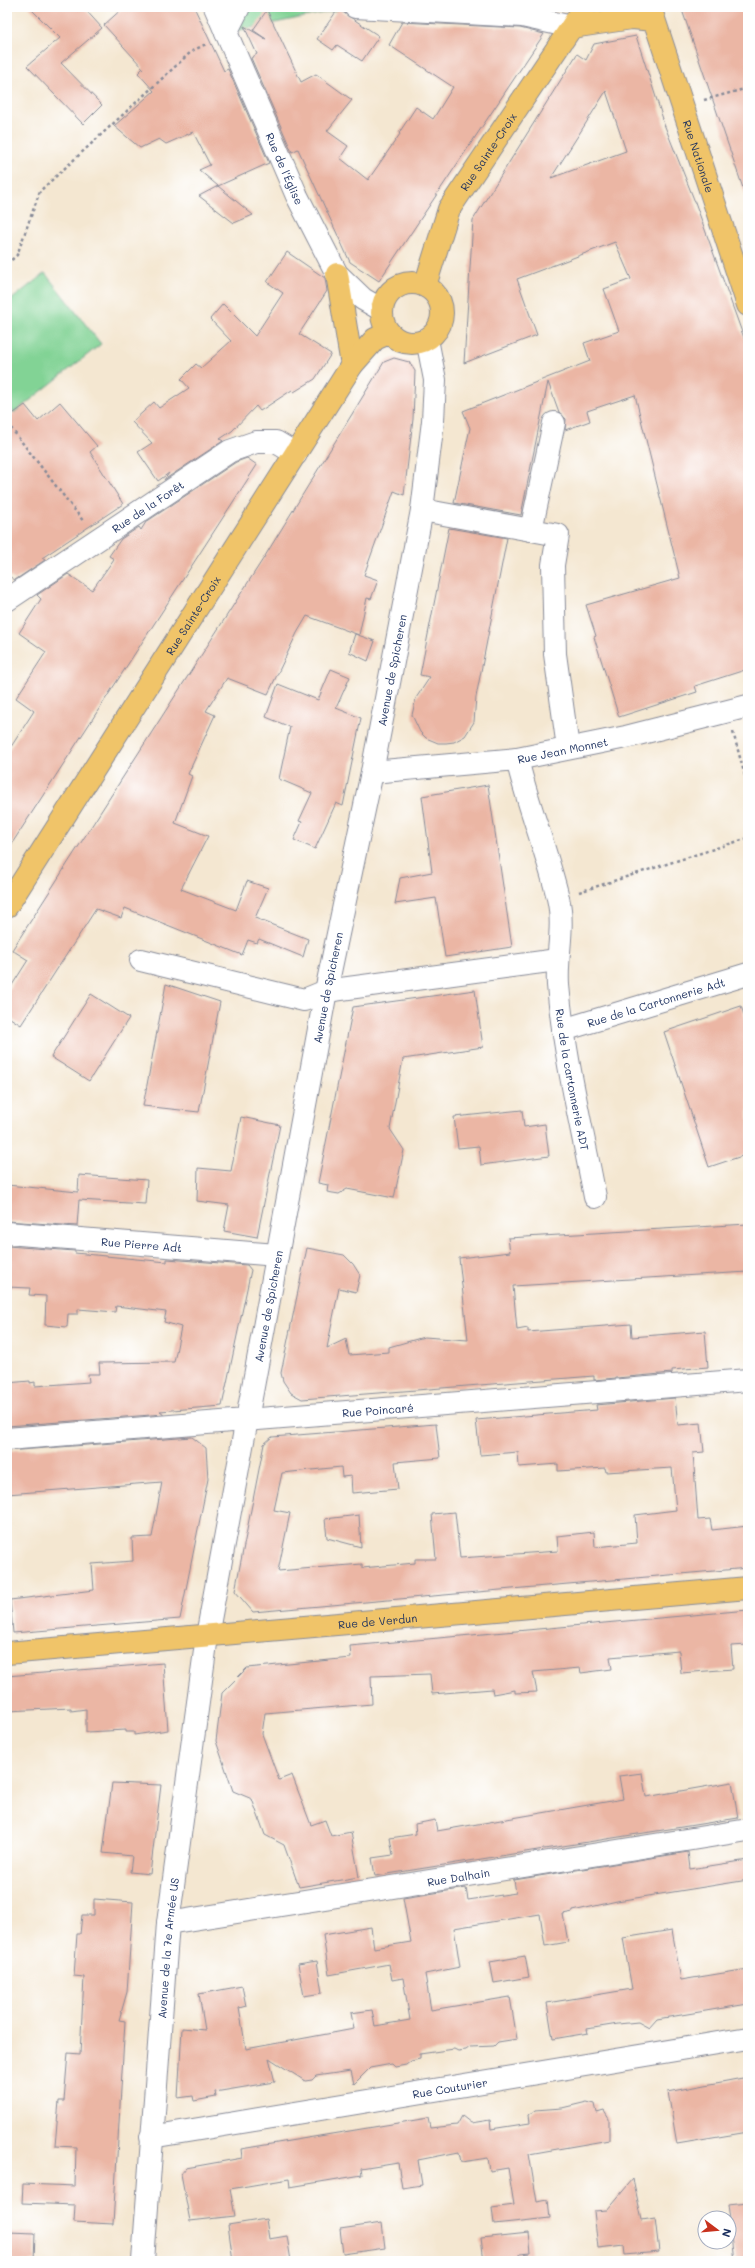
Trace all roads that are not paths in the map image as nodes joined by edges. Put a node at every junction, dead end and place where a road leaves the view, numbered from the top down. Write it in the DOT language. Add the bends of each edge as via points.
graph roads {
  1 [pos="215,7"];
  2 [pos="239,7"];
  3 [pos="355,7"];
  4 [pos="585,7"];
  5 [pos="652,14"];
  6 [pos="572,27"];
  7 [pos="226,33"];
  8 [pos="337,274"];
  9 [pos="425,286"];
  10 [pos="747,301"];
  11 [pos="382,310"];
  12 [pos="389,333"];
  13 [pos="427,340"];
  14 [pos="352,365"];
  15 [pos="554,423"];
  16 [pos="296,454"];
  17 [pos="422,510"];
  18 [pos="531,530"];
  19 [pos="7,600"];
  20 [pos="738,709"];
  21 [pos="568,748"];
  22 [pos="517,759"];
  23 [pos="372,772"];
  24 [pos="7,906"];
  25 [pos="142,960"];
  26 [pos="557,960"];
  27 [pos="748,974"];
  28 [pos="326,992"];
  29 [pos="564,1030"];
  30 [pos="595,1197"];
  31 [pos="7,1232"];
  32 [pos="277,1255"];
  33 [pos="748,1380"];
  34 [pos="247,1421"];
  35 [pos="7,1439"];
  36 [pos="748,1588"];
  37 [pos="207,1636"];
  38 [pos="7,1653"];
  39 [pos="748,1830"];
  40 [pos="168,1923"];
  41 [pos="748,2038"];
  42 [pos="151,2137"];
  43 [pos="143,2261"];
  1 -- 7 [label="street, Rue de l'Église"];
  2 -- 7 [label="street"];
  3 -- 6 [label="street" via="522,16"];
  4 -- 6 [label="main road, Rue Sainte-Croix"];
  5 -- 6 [label="main road"];
  5 -- 10 [label="main road, Rue Nationale"];
  6 -- 9 [label="main road, Rue Sainte-Croix" via="449,209"];
  7 -- 8 [label="street, Rue de l'Église" via="297,196"];
  8 -- 11 [label="street, Rue de l'Église" via="363,299"];
  8 -- 14 [label="main road"];
  9 -- 11 [label="main road" via="407,283 396,287 386,297"];
  9 -- 13 [label="main road" via="438,298 442,308 437,330"];
  11 -- 12 [label="main road" via="382,321"];
  12 -- 13 [label="main road" via="406,343"];
  12 -- 14 [label="main road, Rue Sainte-Croix" via="376,340"];
  13 -- 17 [label="street, Avenue de Spicheren" via="435,380 433,421"];
  14 -- 16 [label="main road, Rue Sainte-Croix"];
  15 -- 18 [label="street"];
  16 -- 19 [label="street, Rue de la Forêt" via="276,442 256,442 230,451"];
  16 -- 24 [label="main road, Rue Sainte-Croix"];
  17 -- 18 [label="street"];
  17 -- 23 [label="street, Avenue de Spicheren"];
  18 -- 21 [label="street" via="558,534 554,565 554,654"];
  20 -- 21 [label="street, Rue Jean Monnet" via="626,737"];
  21 -- 22 [label="street, Rue Jean Monnet"];
  22 -- 23 [label="street, Rue Jean Monnet"];
  22 -- 26 [label="street, Rue de la cartonnerie ADT" via="558,898 562,927"];
  23 -- 28 [label="street, Avenue de Spicheren"];
  25 -- 28 [label="street" via="304,1000"];
  26 -- 28 [label="street"];
  26 -- 29 [label="street, Rue de la cartonnerie ADT"];
  27 -- 29 [label="street, Rue de la Cartonnerie Adt"];
  28 -- 32 [label="street, Avenue de Spicheren"];
  29 -- 30 [label="street, Rue de la cartonnerie ADT"];
  31 -- 32 [label="street, Rue Pierre Adt"];
  32 -- 34 [label="street, Avenue de Spicheren"];
  33 -- 34 [label="street, Rue Poincaré"];
  34 -- 35 [label="street, Rue Poincaré"];
  34 -- 37 [label="street, Avenue de Spicheren"];
  36 -- 37 [label="main road, Rue de Verdun"];
  37 -- 38 [label="main road, Rue de Verdun"];
  37 -- 40 [label="street, Avenue de la 7e Armée US"];
  39 -- 40 [label="street, Rue Dalhain"];
  40 -- 42 [label="street, Avenue de la 7e Armée US"];
  41 -- 42 [label="street, Rue Couturier"];
  42 -- 43 [label="street, Avenue de la 7e Armée US"];
}
